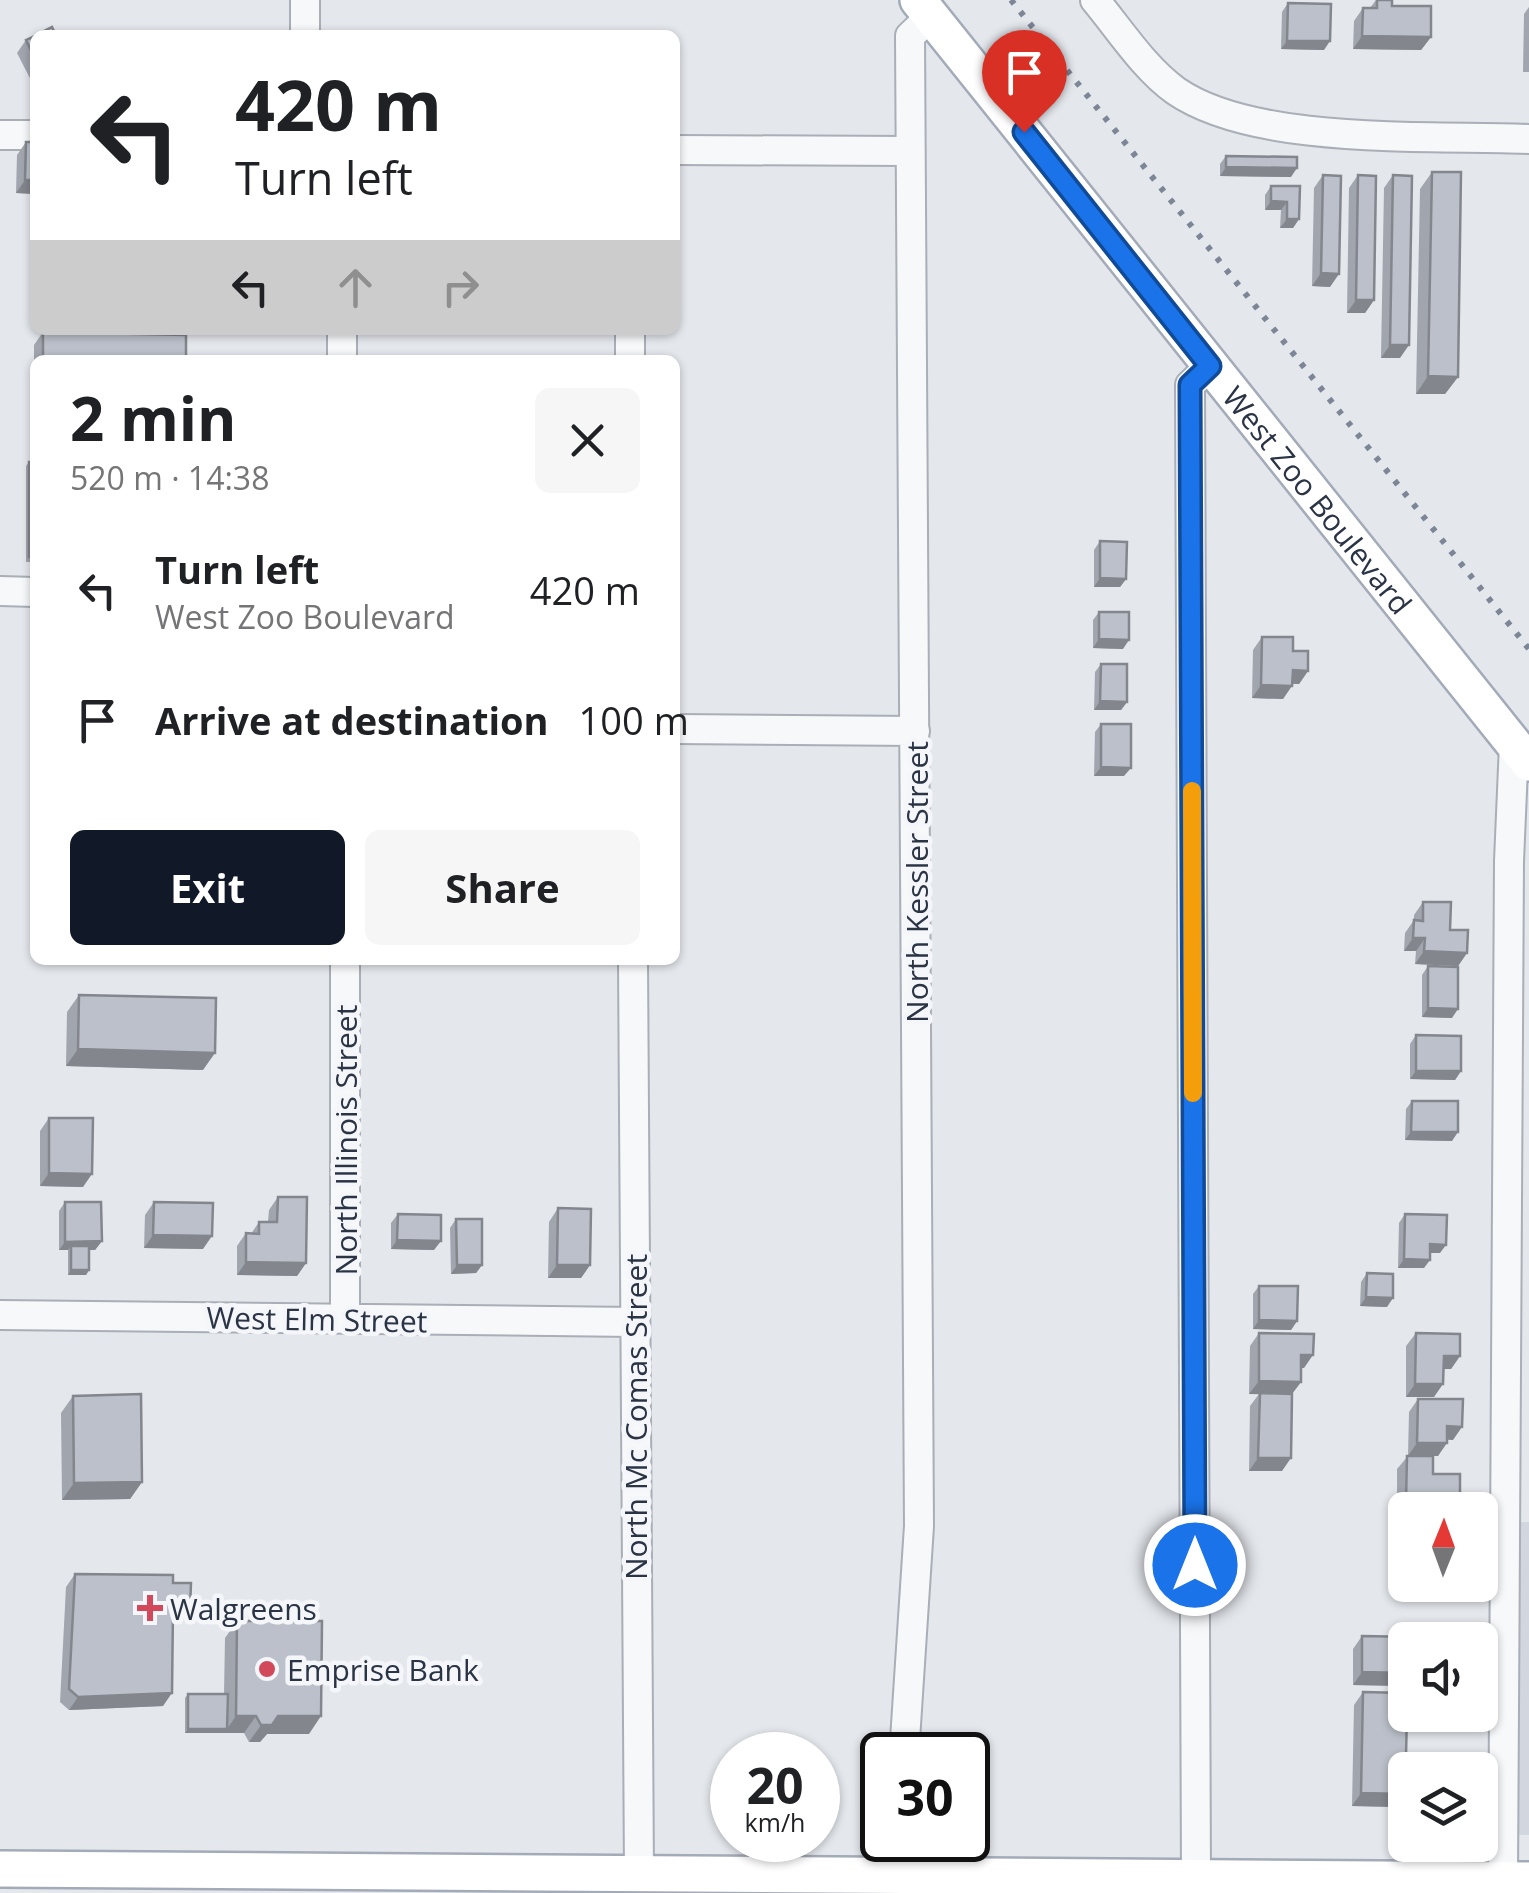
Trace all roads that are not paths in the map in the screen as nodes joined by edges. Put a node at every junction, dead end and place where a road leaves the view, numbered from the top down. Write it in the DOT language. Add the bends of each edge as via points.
graph roads {
  1 [pos="305,0"];
  2 [pos="1095,0"];
  3 [pos="925,8"];
  4 [pos="305,30"];
  5 [pos="0,135"];
  6 [pos="30,135"];
  7 [pos="1529,139"];
  8 [pos="680,150"];
  9 [pos="910,151"];
  10 [pos="1210,366"];
  11 [pos="0,591"];
  12 [pos="30,592"];
  13 [pos="680,729"];
  14 [pos="915,731"];
  15 [pos="1522,754"];
  16 [pos="344,965"];
  17 [pos="633,965"];
  18 [pos="0,1315"];
  19 [pos="345,1320"];
  20 [pos="635,1322"];
  21 [pos="905,1732"];
  22 [pos="902,1862"];
  23 [pos="0,1870"];
  24 [pos="638,1874"];
  25 [pos="902,1876"];
  26 [pos="1196,1878"];
  27 [pos="1516,1879"];
  28 [pos="828,1884"];
  29 [pos="1109,1885"];
  30 [pos="1384,1886"];
  1 -- 4 [label="street"];
  2 -- 7 [label="street" via="1175,90 1217,114 1263,124"];
  3 -- 9 [label="street, North Kessler Street" via="910,36"];
  3 -- 10 [label="main road, West Zoo Boulevard"];
  5 -- 6 [label="street"];
  8 -- 9 [label="street"];
  9 -- 14 [label="street, North Kessler Street"];
  10 -- 15 [label="main road, West Zoo Boulevard"];
  10 -- 26 [label="street" via="1190,385"];
  11 -- 12 [label="street"];
  13 -- 14 [label="street"];
  14 -- 21 [label="street, North Kessler Street" via="918,1526"];
  15 -- 27 [label="street" via="1509,862"];
  16 -- 19 [label="street, North Illinois Street"];
  17 -- 20 [label="street, North Mc Comas Street"];
  18 -- 19 [label="street, West Elm Street"];
  19 -- 20 [label="street, West Elm Street"];
  20 -- 24 [label="street, North Mc Comas Street"];
  22 -- 25 [label="street"];
  23 -- 24 [label="main road"];
  24 -- 28 [label="main road"];
  25 -- 28 [label="main road"];
  25 -- 29 [label="main road"];
  26 -- 29 [label="main road"];
  26 -- 30 [label="main road"];
  27 -- 30 [label="main road"];
}
